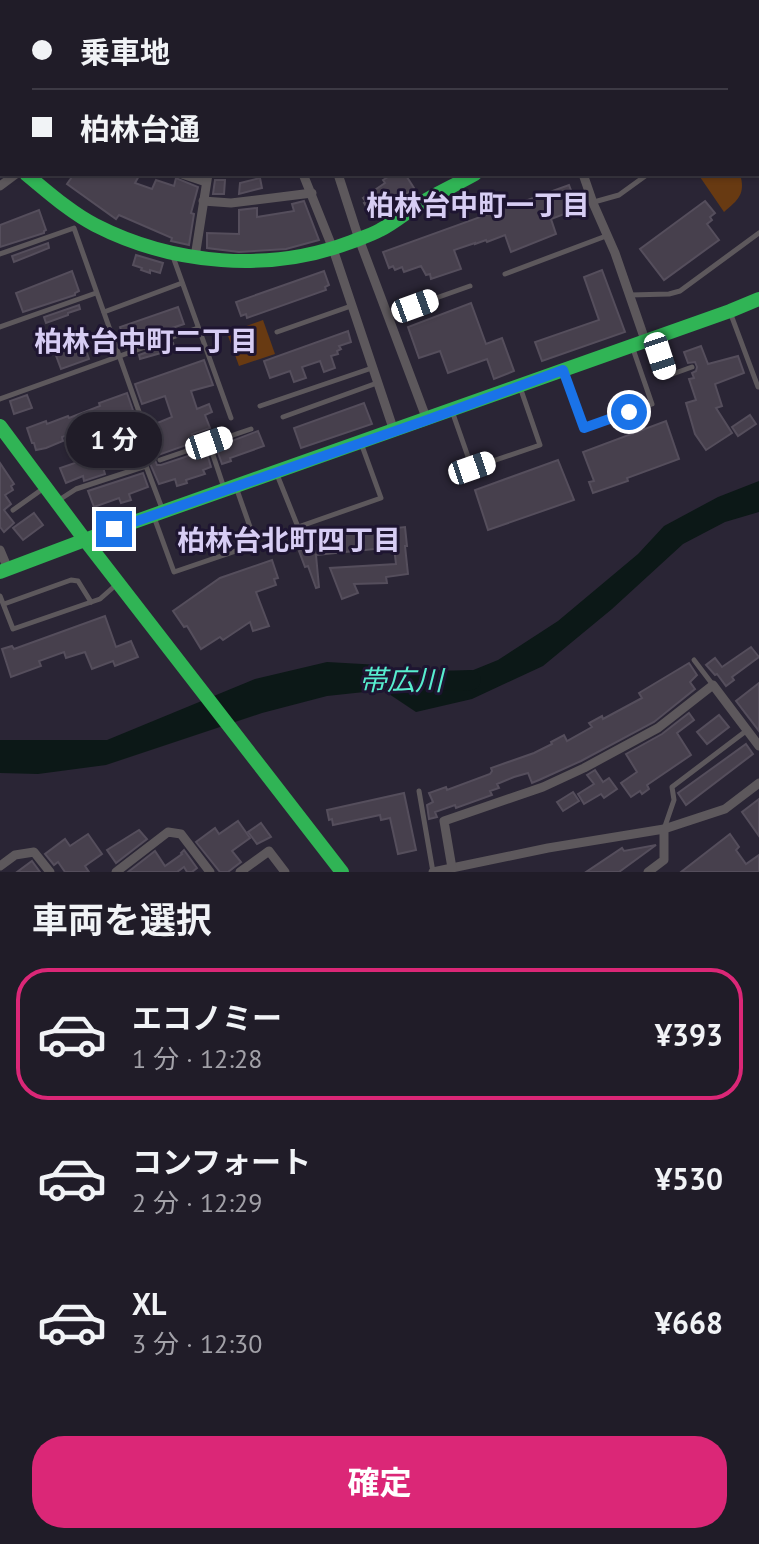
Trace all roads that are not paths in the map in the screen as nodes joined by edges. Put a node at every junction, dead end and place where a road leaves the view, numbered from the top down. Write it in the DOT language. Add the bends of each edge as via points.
graph roads {
  1 [pos="28,176"];
  2 [pos="304,176"];
  3 [pos="339,176"];
  4 [pos="471,176"];
  5 [pos="584,176"];
  6 [pos="645,176"];
  7 [pos="207,178"];
  8 [pos="312,193"];
  9 [pos="203,201"];
  10 [pos="593,203"];
  11 [pos="759,233"];
  12 [pos="607,236"];
  13 [pos="359,239"];
  14 [pos="333,249"];
  15 [pos="172,253"];
  16 [pos="0,254"];
  17 [pos="195,257"];
  18 [pos="505,274"];
  19 [pos="182,283"];
  20 [pos="470,286"];
  21 [pos="96,293"];
  22 [pos="629,295"];
  23 [pos="759,299"];
  24 [pos="352,306"];
  25 [pos="730,311"];
  26 [pos="104,312"];
  27 [pos="388,315"];
  28 [pos="0,327"];
  29 [pos="198,328"];
  30 [pos="277,332"];
  31 [pos="643,341"];
  32 [pos="120,355"];
  33 [pos="373,367"];
  34 [pos="692,367"];
  35 [pos="563,370"];
  36 [pos="378,383"];
  37 [pos="520,386"];
  38 [pos="759,387"];
  39 [pos="0,399"];
  40 [pos="260,406"];
  41 [pos="452,411"];
  42 [pos="283,417"];
  43 [pos="231,418"];
  44 [pos="427,420"];
  45 [pos="0,426"];
  46 [pos="251,429"];
  47 [pos="394,431"];
  48 [pos="149,440"];
  49 [pos="360,442"];
  50 [pos="209,443"];
  51 [pos="160,460"];
  52 [pos="276,472"];
  53 [pos="45,487"];
  54 [pos="230,488"];
  55 [pos="56,502"];
  56 [pos="13,510"];
  57 [pos="158,514"];
  58 [pos="85,540"];
  59 [pos="0,550"];
  60 [pos="4,570"];
  61 [pos="118,583"];
  62 [pos="0,596"];
  63 [pos="91,602"];
  64 [pos="3,604"];
  65 [pos="694,660"];
  66 [pos="713,685"];
  67 [pos="747,731"];
  68 [pos="759,746"];
  69 [pos="759,783"];
  70 [pos="419,791"];
  71 [pos="444,821"];
  72 [pos="425,825"];
  73 [pos="664,829"];
  74 [pos="0,866"];
  75 [pos="452,868"];
  76 [pos="50,872"];
  77 [pos="116,872"];
  78 [pos="210,872"];
  79 [pos="240,872"];
  80 [pos="285,872"];
  81 [pos="342,872"];
  82 [pos="433,872"];
  83 [pos="648,872"];
  1 -- 15 [label="street" via="92,223"];
  2 -- 8 [label="street"];
  3 -- 13 [label="street"];
  4 -- 13 [label="street"];
  5 -- 10 [label="street"];
  6 -- 10 [label="lane" via="619,195"];
  7 -- 9 [label="street"];
  8 -- 9 [label="street" via="231,203"];
  8 -- 14 [label="street"];
  9 -- 17 [label="street"];
  10 -- 12 [label="street"];
  11 -- 22 [label="lane" via="680,291"];
  12 -- 18 [label="lane"];
  12 -- 22 [label="street"];
  13 -- 14 [label="street"];
  13 -- 27 [label="street"];
  14 -- 17 [label="street" via="240,262"];
  14 -- 24 [label="street"];
  15 -- 17 [label="street"];
  15 -- 19 [label="lane"];
  16 -- 21 [label="lane" via="74,228"];
  19 -- 26 [label="lane"];
  19 -- 29 [label="lane"];
  20 -- 27 [label="lane"];
  21 -- 26 [label="lane"];
  21 -- 28 [label="lane"];
  22 -- 31 [label="street"];
  23 -- 25 [label="street"];
  24 -- 30 [label="lane"];
  24 -- 33 [label="street"];
  25 -- 31 [label="street"];
  25 -- 38 [label="lane"];
  26 -- 32 [label="lane"];
  27 -- 44 [label="street"];
  29 -- 32 [label="lane"];
  29 -- 43 [label="lane"];
  31 -- 34 [label="lane" via="667,376"];
  31 -- 35 [label="street"];
  31 -- 35 [label="lane" via="652,404 584,428"];
  32 -- 39 [label="lane"];
  32 -- 48 [label="lane"];
  33 -- 36 [label="street"];
  33 -- 40 [label="lane"];
  35 -- 37 [label="street"];
  36 -- 42 [label="lane"];
  36 -- 47 [label="street"];
  37 -- 41 [label="street"];
  37 -- 41 [label="lane" via="540,445 472,468"];
  41 -- 44 [label="street"];
  44 -- 47 [label="street"];
  45 -- 53 [label="street"];
  46 -- 50 [label="lane"];
  47 -- 49 [label="street"];
  49 -- 52 [label="street"];
  49 -- 52 [label="lane" via="381,498 298,527"];
  50 -- 51 [label="lane"];
  50 -- 54 [label="lane"];
  52 -- 54 [label="street"];
  53 -- 55 [label="street"];
  53 -- 56 [label="lane"];
  54 -- 57 [label="street"];
  54 -- 57 [label="lane" via="256,544 174,572"];
  55 -- 57 [label="lane" via="76,489 146,466"];
  55 -- 58 [label="street"];
  57 -- 58 [label="street"];
  58 -- 60 [label="street"];
  58 -- 61 [label="street"];
  59 -- 60 [label="street"];
  61 -- 63 [label="lane"];
  61 -- 81 [label="street"];
  62 -- 64 [label="lane"];
  63 -- 64 [label="lane" via="78,581 71,580"];
  63 -- 64 [label="lane" via="13,629"];
  65 -- 66 [label="lane"];
  66 -- 67 [label="street"];
  66 -- 71 [label="street" via="658,728 584,768"];
  67 -- 68 [label="street"];
  67 -- 73 [label="lane" via="672,787 674,800"];
  69 -- 73 [label="street" via="725,809"];
  70 -- 72 [label="lane"];
  71 -- 72 [label="lane"];
  71 -- 75 [label="street"];
  72 -- 82 [label="lane"];
  73 -- 75 [label="street"];
  73 -- 83 [label="street" via="664,860"];
  74 -- 76 [label="street" via="15,855 34,852"];
  75 -- 82 [label="street"];
  77 -- 78 [label="street" via="168,832 181,834"];
  79 -- 80 [label="street" via="269,851"];
}
